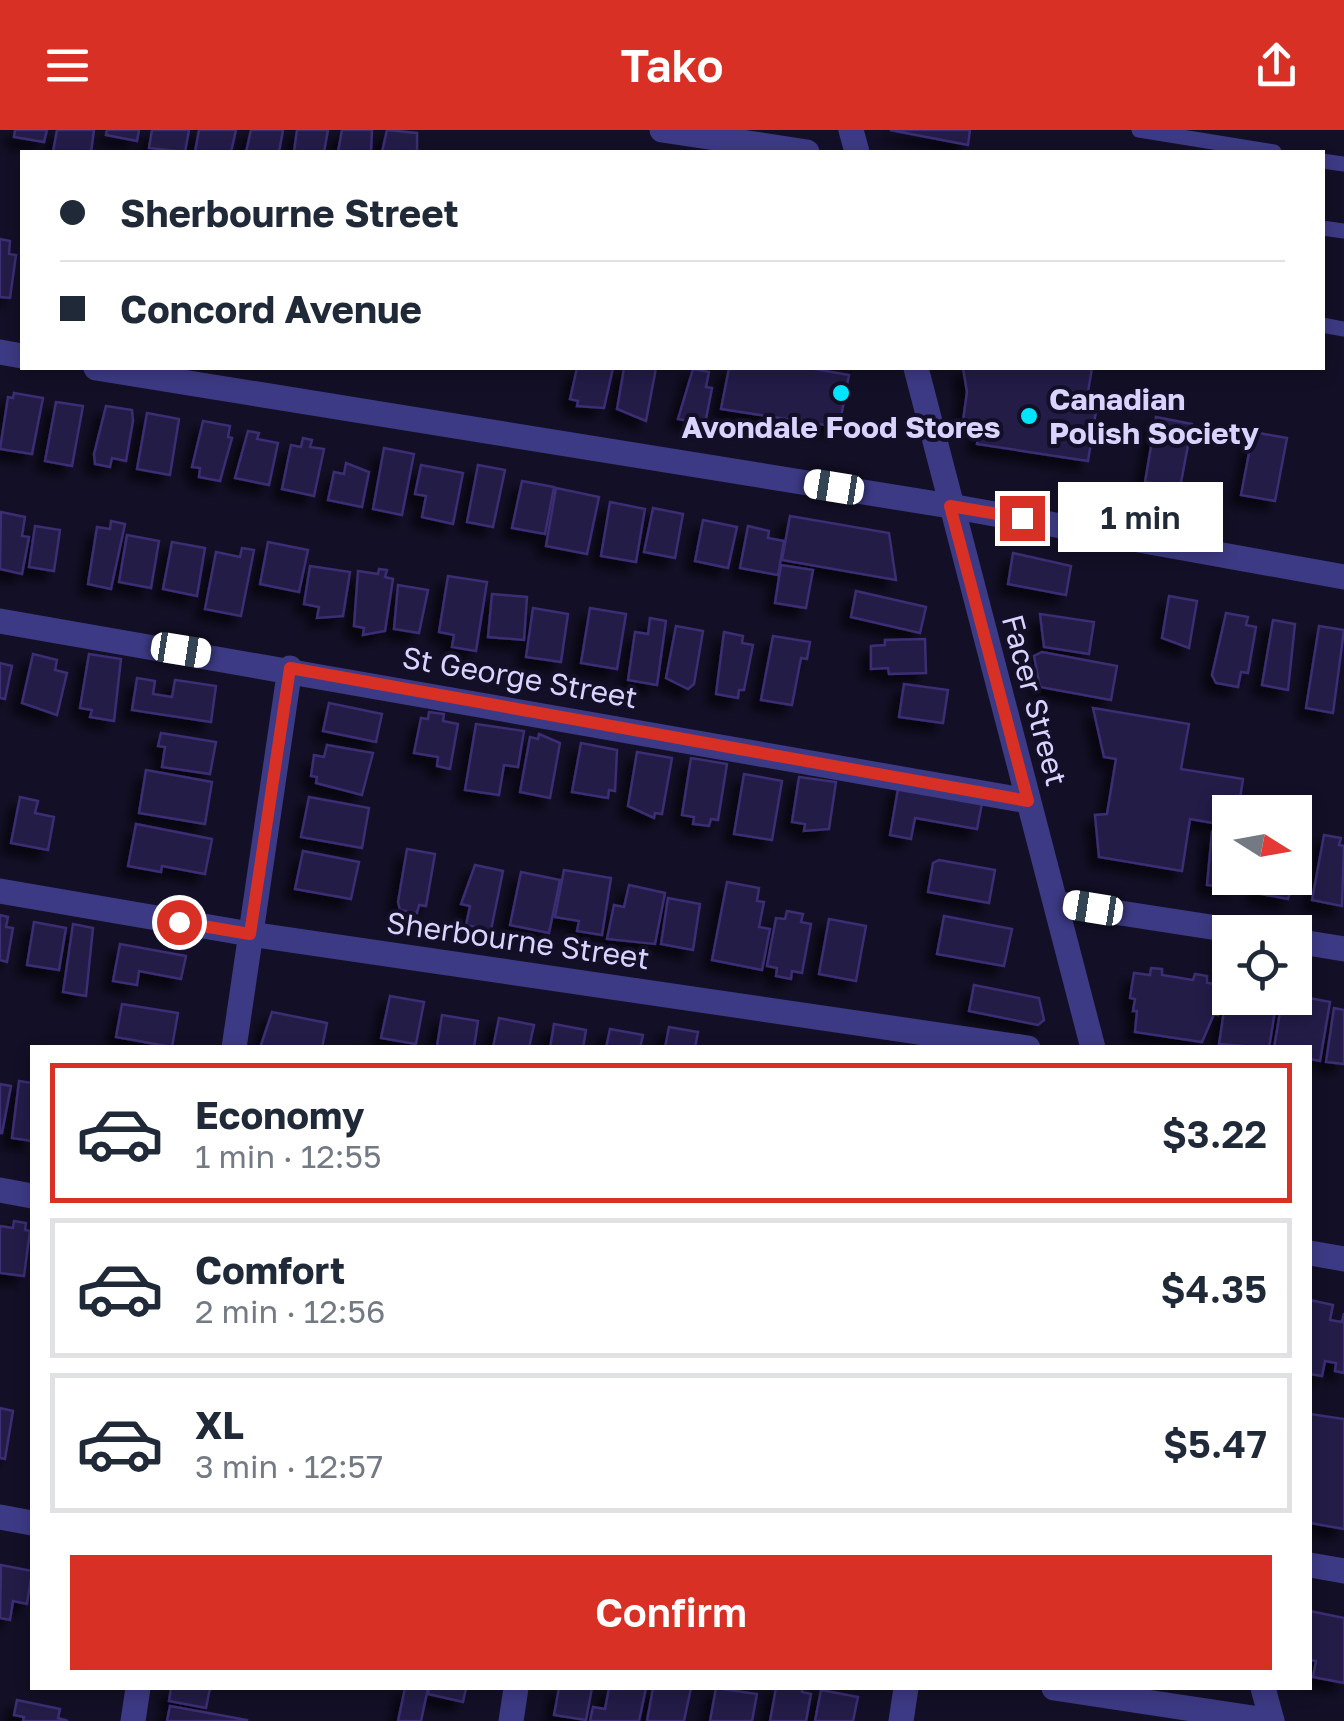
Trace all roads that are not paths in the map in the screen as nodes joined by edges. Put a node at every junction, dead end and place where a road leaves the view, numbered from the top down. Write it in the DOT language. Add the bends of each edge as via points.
graph roads {
  1 [pos="662,130"];
  2 [pos="1138,130"];
  3 [pos="793,150"];
  4 [pos="1262,150"];
  5 [pos="108,370"];
  6 [pos="916,370"];
  7 [pos="950,506"];
  8 [pos="1344,577"];
  9 [pos="0,621"];
  10 [pos="290,668"];
  11 [pos="1028,801"];
  12 [pos="0,891"];
  13 [pos="1056,902"];
  14 [pos="1212,927"];
  15 [pos="250,934"];
  16 [pos="1312,944"];
  17 [pos="1344,949"];
  18 [pos="234,1045"];
  19 [pos="1008,1045"];
  20 [pos="1092,1045"];
  21 [pos="0,1190"];
  22 [pos="30,1196"];
  23 [pos="1312,1253"];
  24 [pos="1344,1259"];
  25 [pos="0,1517"];
  26 [pos="30,1523"];
  27 [pos="1312,1565"];
  28 [pos="1344,1571"];
  29 [pos="138,1690"];
  30 [pos="516,1690"];
  31 [pos="906,1690"];
  32 [pos="1067,1690"];
  33 [pos="1264,1690"];
  34 [pos="132,1721"];
  35 [pos="511,1721"];
  36 [pos="901,1721"];
  37 [pos="1272,1721"];
  1 -- 3 [label="street"];
  2 -- 4 [label="lane"];
  5 -- 7 [label="street"];
  6 -- 7 [label="street, Facer Street"];
  7 -- 8 [label="street"];
  7 -- 11 [label="street, Facer Street"];
  9 -- 10 [label="street, St George Street"];
  10 -- 11 [label="street, St George Street"];
  10 -- 15 [label="street"];
  11 -- 13 [label="street, Facer Street"];
  12 -- 15 [label="street, Sherbourne Street"];
  13 -- 14 [label="street"];
  13 -- 20 [label="street, Facer Street"];
  15 -- 18 [label="street"];
  15 -- 19 [label="street, Sherbourne Street"];
  16 -- 17 [label="street"];
  21 -- 22 [label="street"];
  23 -- 24 [label="street"];
  25 -- 26 [label="street"];
  27 -- 28 [label="street"];
  29 -- 34 [label="street"];
  30 -- 35 [label="street"];
  31 -- 36 [label="street"];
  32 -- 37 [label="street"];
  33 -- 37 [label="street"];
}
